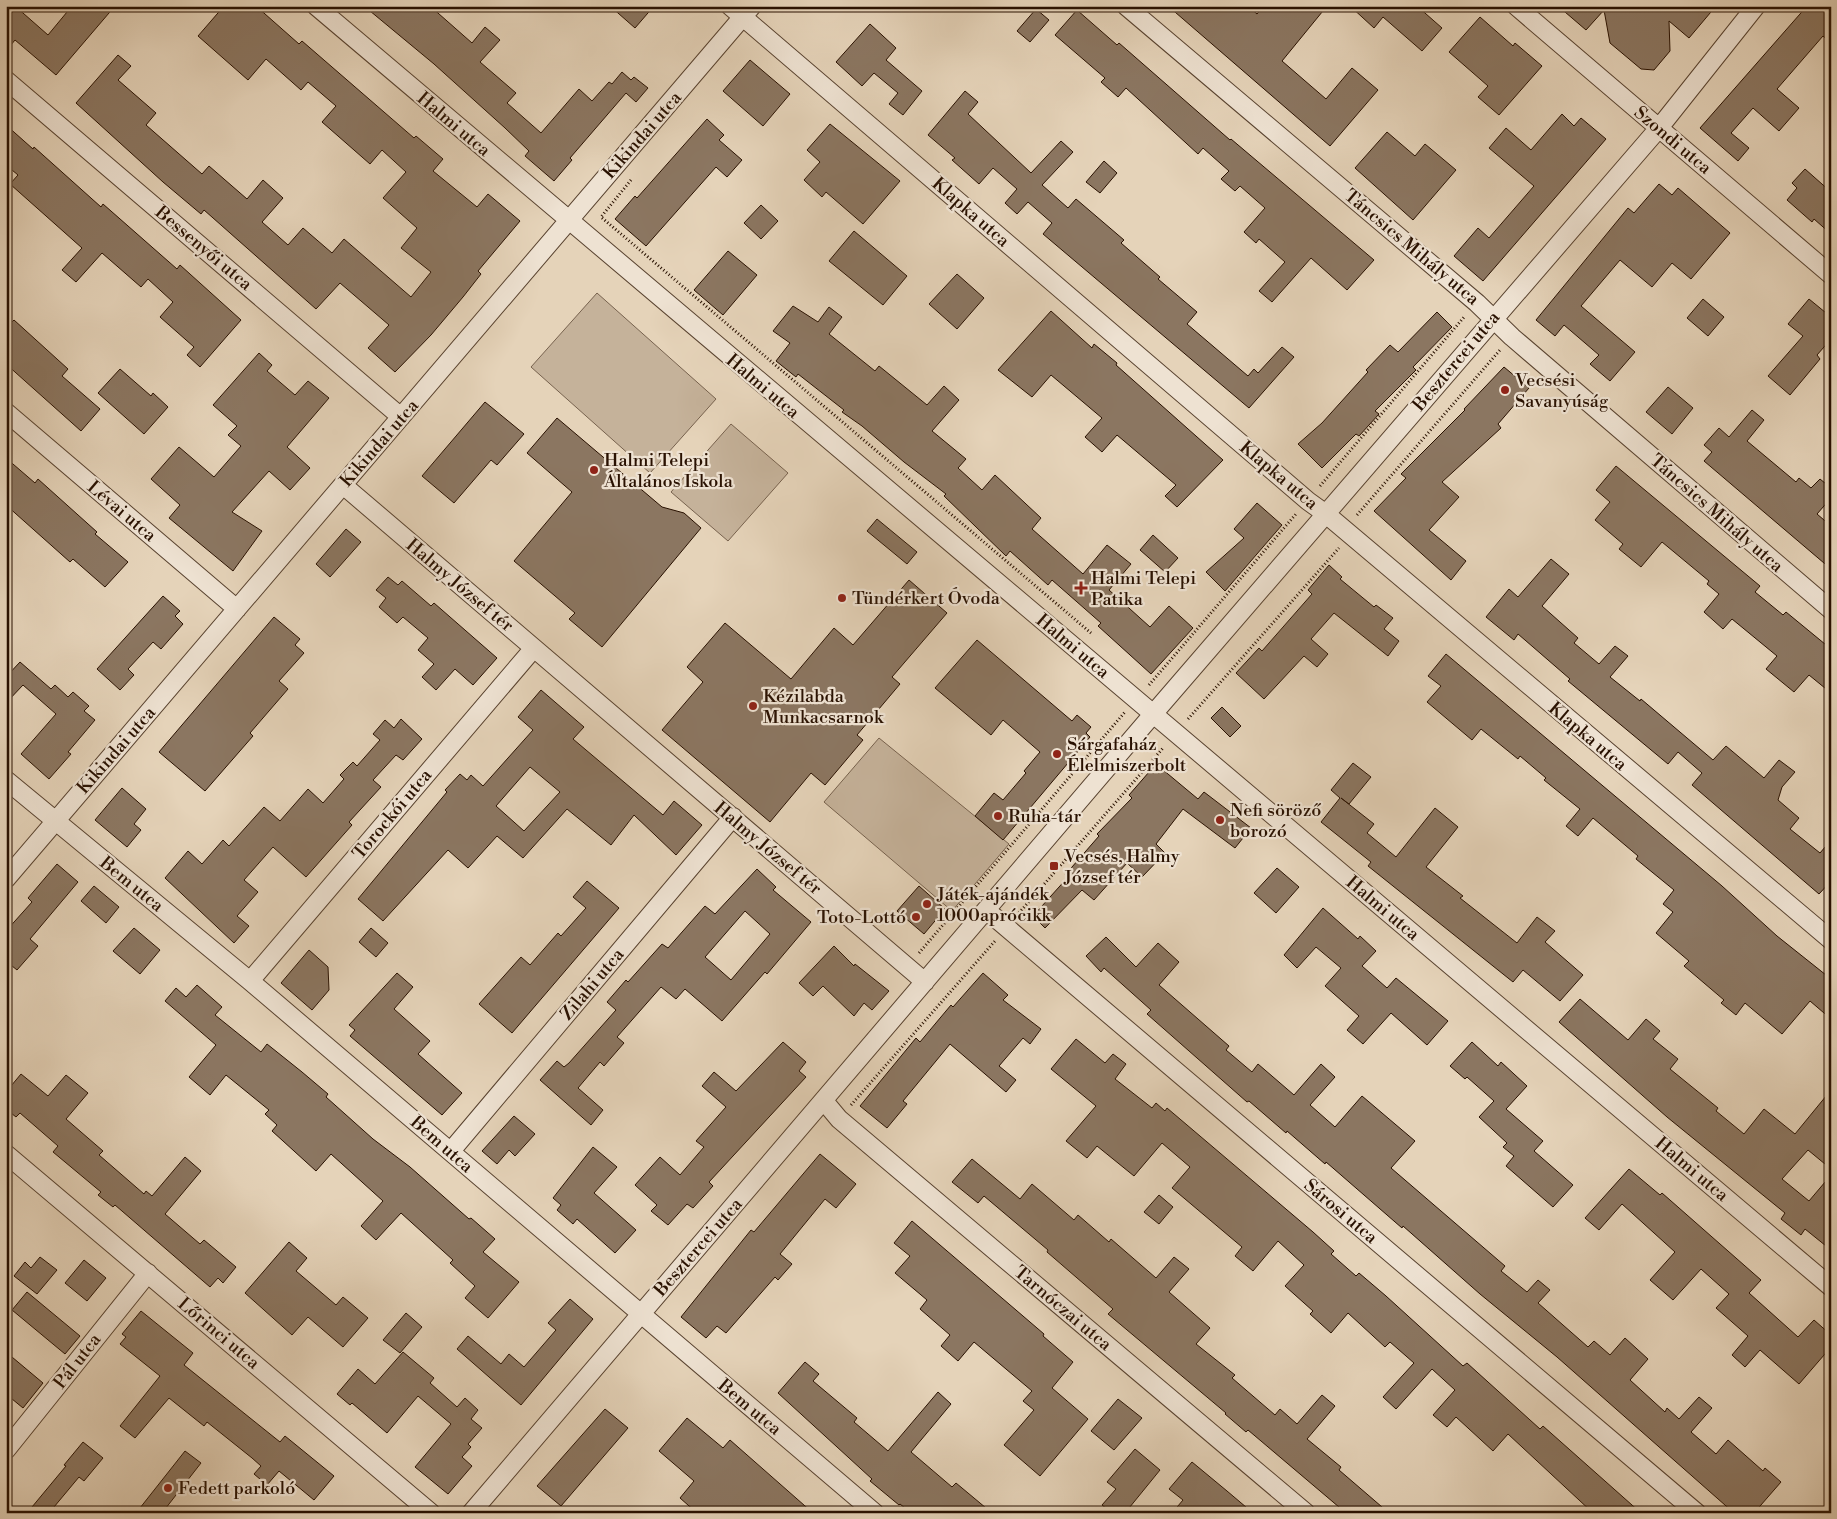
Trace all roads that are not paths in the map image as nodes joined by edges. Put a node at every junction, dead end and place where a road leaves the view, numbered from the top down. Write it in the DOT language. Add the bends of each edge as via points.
graph roads {
  1 [pos="316,6"];
  2 [pos="1126,6"];
  3 [pos="1516,6"];
  4 [pos="1756,6"];
  5 [pos="742,10"];
  6 [pos="6,80"];
  7 [pos="1658,128"];
  8 [pos="568,221"];
  9 [pos="1831,275"];
  10 [pos="1494,316"];
  11 [pos="6,412"];
  12 [pos="401,417"];
  13 [pos="343,485"];
  14 [pos="1326,514"];
  15 [pos="237,609"];
  16 [pos="1831,610"];
  17 [pos="534,648"];
  18 [pos="1154,713"];
  19 [pos="6,780"];
  20 [pos="733,818"];
  21 [pos="54,821"];
  22 [pos="6,879"];
  23 [pos="986,910"];
  24 [pos="1831,940"];
  25 [pos="250,981"];
  26 [pos="925,982"];
  27 [pos="824,1101"];
  28 [pos="451,1151"];
  29 [pos="6,1154"];
  30 [pos="148,1272"];
  31 [pos="1831,1287"];
  32 [pos="641,1314"];
  33 [pos="6,1450"];
  34 [pos="431,1513"];
  35 [pos="471,1513"];
  36 [pos="875,1513"];
  37 [pos="1306,1513"];
  38 [pos="1697,1513"];
  1 -- 8 [label="street, Halmi utca"];
  2 -- 10 [label="street, Táncsics Mihály utca"];
  3 -- 7 [label="street, Szondi utca"];
  4 -- 7 [label="street, Besztercei utca"];
  5 -- 8 [label="street, Kikindai utca"];
  5 -- 14 [label="street, Klapka utca"];
  6 -- 12 [label="street, Bessenyői utca"];
  7 -- 9 [label="street, Szondi utca"];
  7 -- 10 [label="street, Besztercei utca"];
  8 -- 12 [label="street, Kikindai utca"];
  8 -- 18 [label="street, Halmi utca"];
  10 -- 14 [label="street, Besztercei utca"];
  10 -- 16 [label="street, Táncsics Mihály utca" via="1512,337"];
  11 -- 15 [label="street, Lévai utca"];
  12 -- 13 [label="street, Kikindai utca"];
  13 -- 15 [label="street, Kikindai utca"];
  13 -- 17 [label="street, Halmy József tér"];
  14 -- 18 [label="street, Besztercei utca"];
  14 -- 24 [label="street, Klapka utca"];
  15 -- 21 [label="street, Kikindai utca"];
  17 -- 20 [label="street, Halmy József tér"];
  17 -- 25 [label="street, Torockói utca"];
  18 -- 23 [label="street"];
  18 -- 31 [label="street, Halmi utca"];
  19 -- 21 [label="street, Bem utca"];
  20 -- 26 [label="street, Halmy József tér"];
  20 -- 28 [label="street, Zilahi utca"];
  21 -- 22 [label="street, Kikindai utca"];
  21 -- 25 [label="street, Bem utca"];
  23 -- 26 [label="street"];
  23 -- 38 [label="street, Sárosi utca"];
  25 -- 28 [label="street, Bem utca"];
  26 -- 27 [label="street, Besztercei utca"];
  27 -- 32 [label="street, Besztercei utca"];
  27 -- 37 [label="street, Tarnóczai utca" via="839,1119"];
  28 -- 32 [label="street, Bem utca"];
  29 -- 30 [label="street, Lőrinci utca"];
  30 -- 33 [label="street, Pál utca"];
  30 -- 34 [label="street, Lőrinci utca"];
  32 -- 35 [label="street, Besztercei utca"];
  32 -- 36 [label="street, Bem utca"];
}
